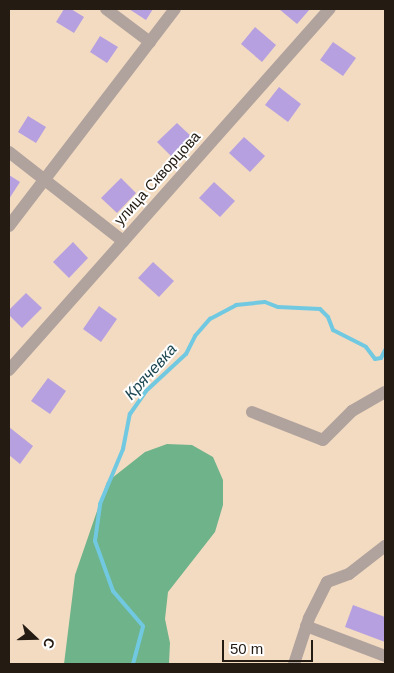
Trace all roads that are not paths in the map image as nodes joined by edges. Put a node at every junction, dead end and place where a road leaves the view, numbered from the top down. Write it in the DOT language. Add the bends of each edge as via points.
graph roads {
  1 [pos="106,9"];
  2 [pos="175,9"];
  3 [pos="330,9"];
  4 [pos="150,42"];
  5 [pos="9,152"];
  6 [pos="45,180"];
  7 [pos="9,226"];
  8 [pos="122,241"];
  9 [pos="9,370"];
  10 [pos="385,392"];
  11 [pos="252,412"];
  12 [pos="385,546"];
  13 [pos="306,626"];
  14 [pos="385,656"];
  15 [pos="294,664"];
  1 -- 4 [label="street"];
  2 -- 4 [label="street"];
  3 -- 8 [label="street, улица Скворцова"];
  4 -- 6 [label="street"];
  5 -- 6 [label="street"];
  6 -- 7 [label="street"];
  6 -- 8 [label="street"];
  8 -- 9 [label="street, улица Скворцова"];
  10 -- 11 [label="street" via="352,411 323,440"];
  12 -- 13 [label="street" via="349,574 327,582"];
  13 -- 14 [label="street"];
  13 -- 15 [label="street"];
}
